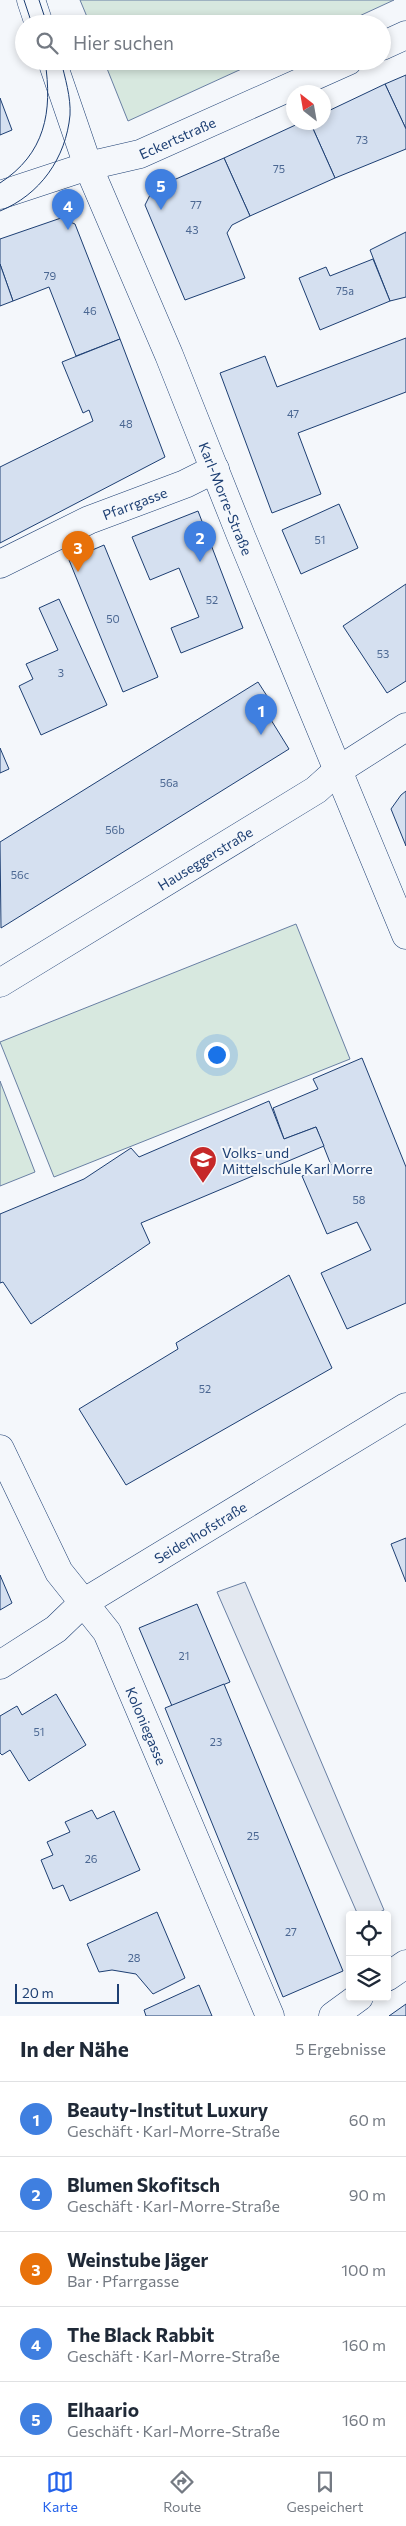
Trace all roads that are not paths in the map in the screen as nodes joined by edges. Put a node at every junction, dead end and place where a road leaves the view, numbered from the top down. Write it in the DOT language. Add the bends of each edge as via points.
graph roads {
  1 [pos="30,0"];
  2 [pos="36,15"];
  3 [pos="406,35"];
  4 [pos="391,42"];
  5 [pos="55,70"];
  6 [pos="328,70"];
  7 [pos="88,166"];
  8 [pos="0,195"];
  9 [pos="215,470"];
  10 [pos="0,564"];
  11 [pos="406,727"];
  12 [pos="337,771"];
  13 [pos="406,935"];
  14 [pos="0,983"];
  15 [pos="406,1407"];
  16 [pos="0,1449"];
  17 [pos="83,1603"];
  18 [pos="0,1664"];
  19 [pos="406,1964"];
  20 [pos="391,1974"];
  21 [pos="354,2001"];
  22 [pos="270,2016"];
  23 [pos="334,2016"];
  1 -- 2 [label="street"];
  3 -- 4 [label="street"];
  5 -- 7 [label="street, Karl-Morre-Straße"];
  6 -- 7 [label="street, Eckertstraße" via="140,154"];
  7 -- 8 [label="street, Eckertstraße"];
  7 -- 9 [label="street, Karl-Morre-Straße"];
  9 -- 10 [label="street, Pfarrgasse" via="89,520"];
  9 -- 12 [label="street, Karl-Morre-Straße"];
  11 -- 12 [label="street, Hauseggerstraße"];
  12 -- 13 [label="street, Karl-Morre-Straße"];
  12 -- 14 [label="street, Hauseggerstraße" via="316,790"];
  15 -- 17 [label="street, Seidenhofstraße"];
  16 -- 17 [label="street, Koloniegasse" via="59,1572"];
  17 -- 18 [label="street, Seidenhofstraße" via="56,1629"];
  17 -- 22 [label="street, Koloniegasse" via="108,1632"];
  19 -- 20 [label="street"];
  21 -- 23 [label="street"];
}
